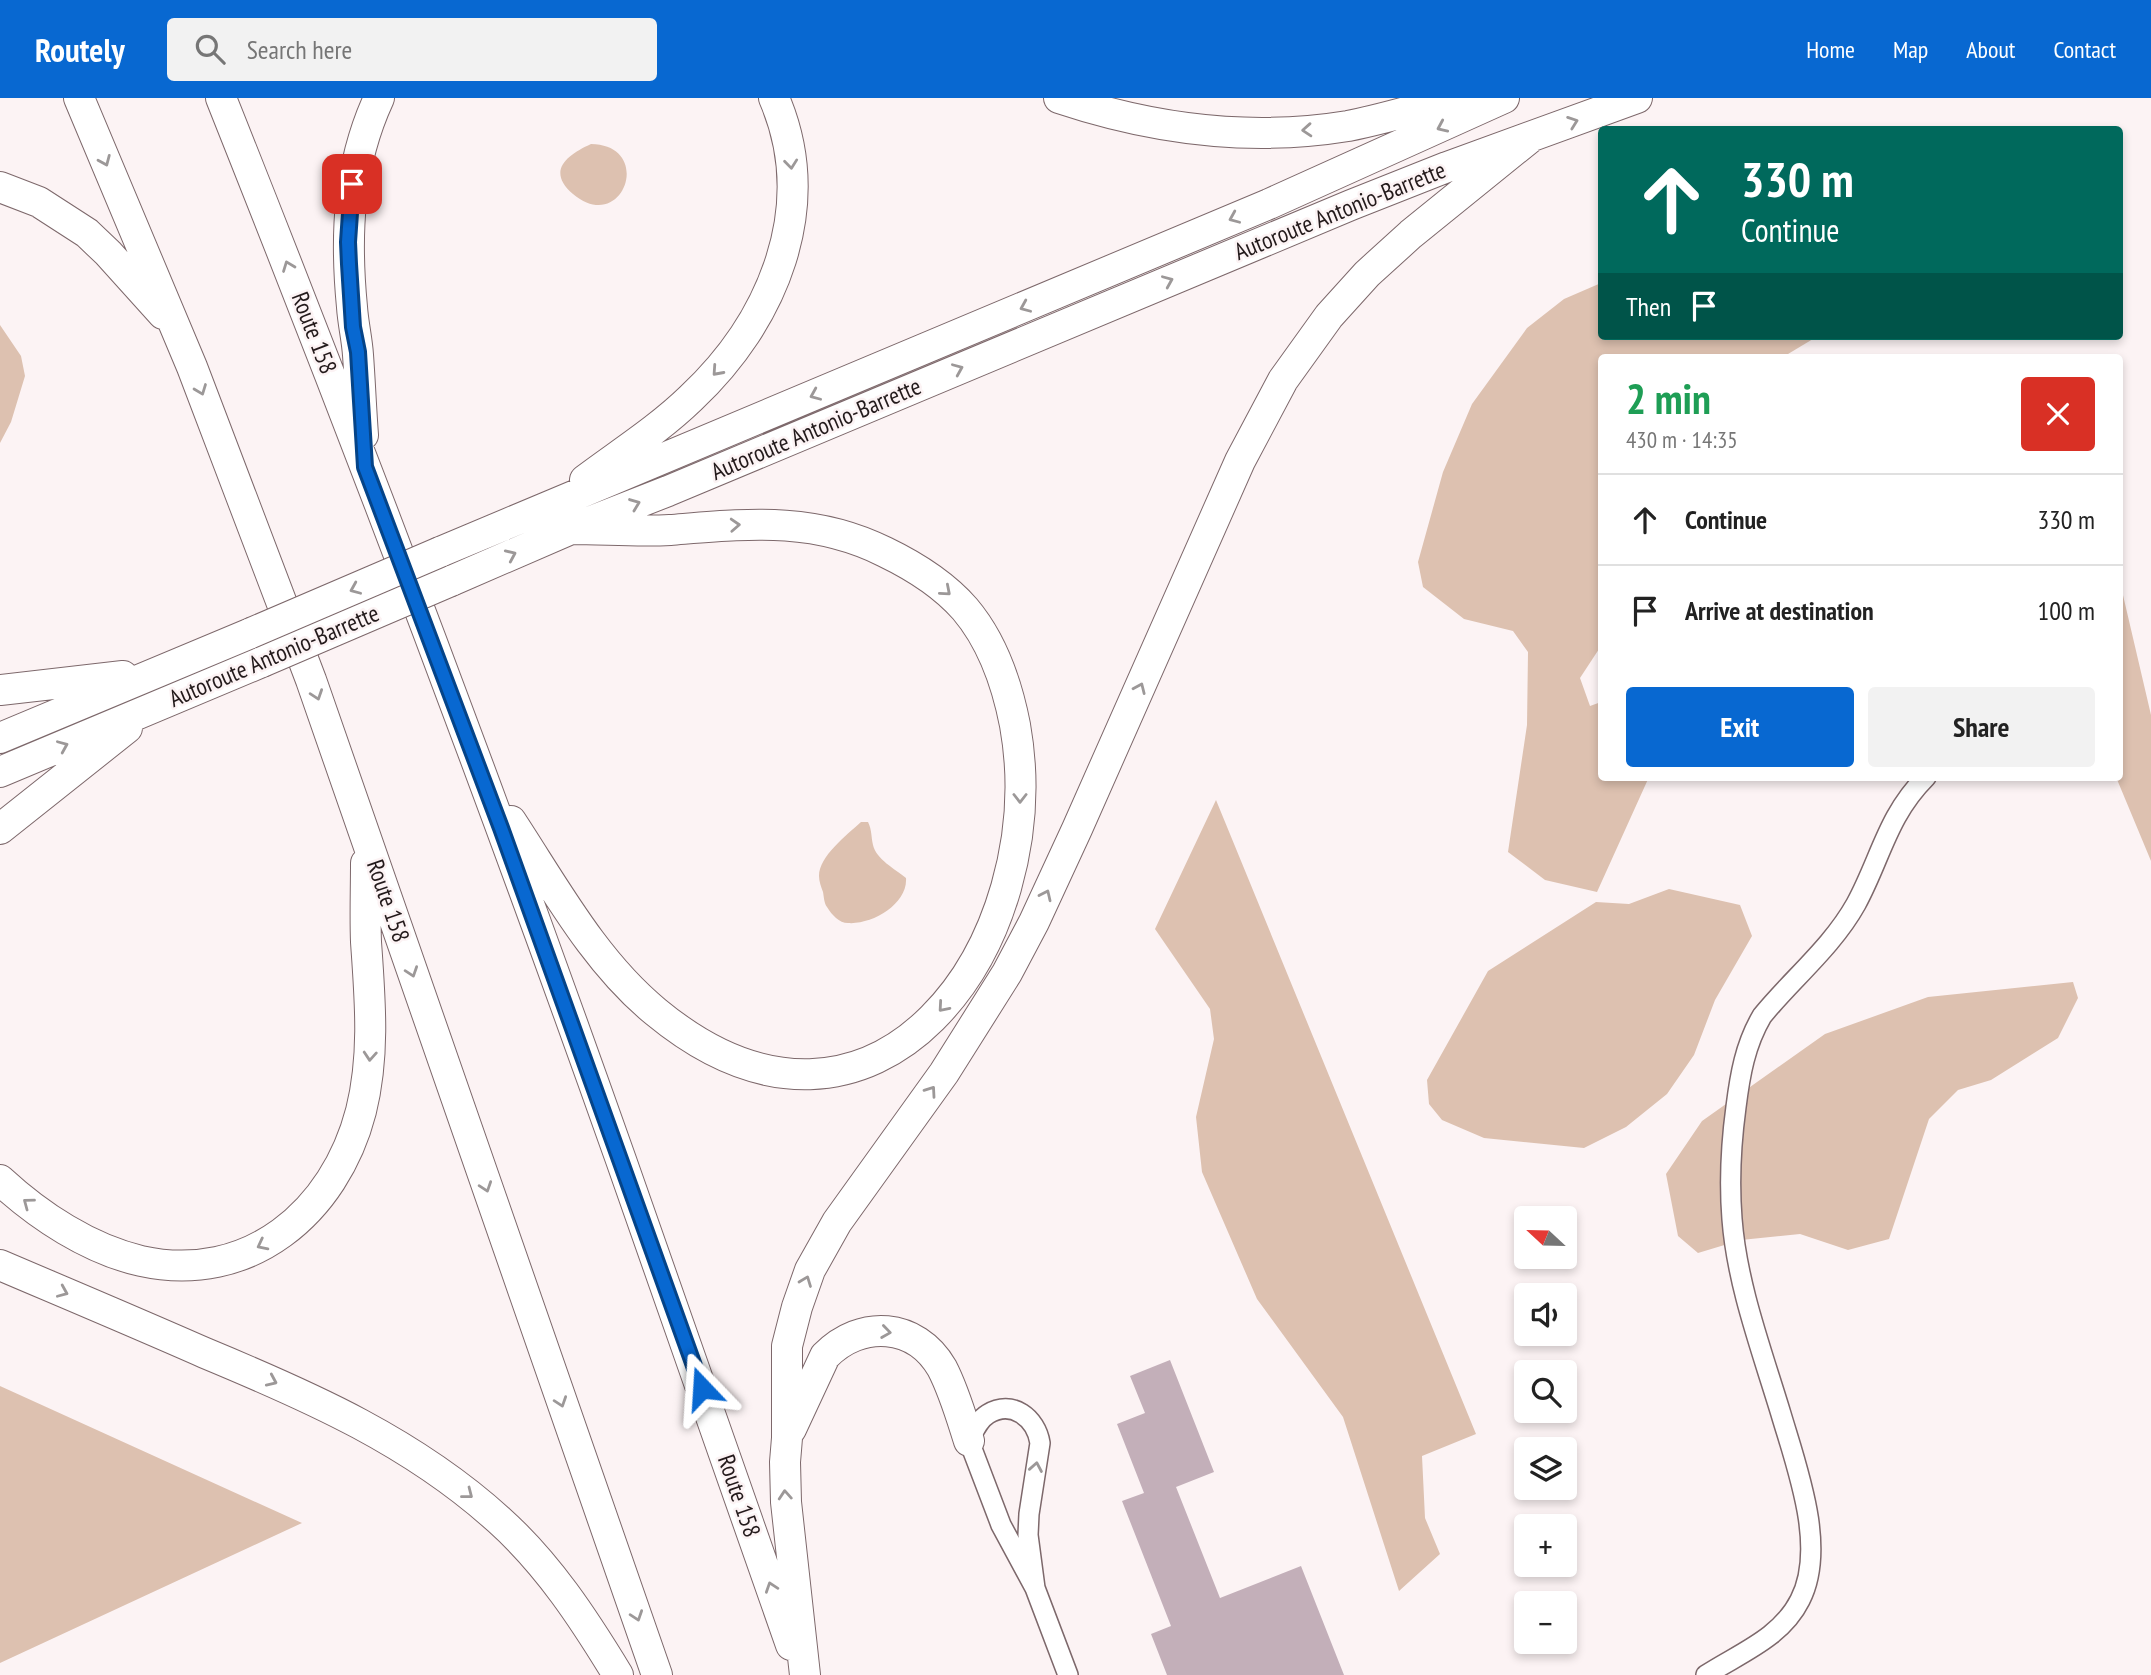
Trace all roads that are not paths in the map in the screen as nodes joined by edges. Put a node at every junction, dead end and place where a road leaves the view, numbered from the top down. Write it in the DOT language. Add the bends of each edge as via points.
graph roads {
  1 [pos="79,98"];
  2 [pos="221,98"];
  3 [pos="379,98"];
  4 [pos="774,98"];
  5 [pos="1059,98"];
  6 [pos="1456,98"];
  7 [pos="1504,98"];
  8 [pos="1637,98"];
  9 [pos="1531,137"];
  10 [pos="0,187"];
  11 [pos="175,327"];
  12 [pos="365,467"];
  13 [pos="545,509"];
  14 [pos="571,529"];
  15 [pos="154,673"];
  16 [pos="0,690"];
  17 [pos="152,708"];
  18 [pos="0,738"];
  19 [pos="0,772"];
  20 [pos="483,777"];
  21 [pos="1922,781"];
  22 [pos="0,829"];
  23 [pos="366,838"];
  24 [pos="0,1180"];
  25 [pos="0,1265"];
  26 [pos="787,1438"];
  27 [pos="969,1441"];
  28 [pos="1034,1588"];
  29 [pos="618,1675"];
  30 [pos="657,1675"];
  31 [pos="803,1675"];
  32 [pos="1068,1675"];
  33 [pos="1706,1675"];
  1 -- 11 [label="highway, Route 158, one-way"];
  12 -- 2 [label="highway, Route 158, one-way"];
  3 -- 12 [label="highway" via="356,166 348,242"];
  4 -- 13 [label="highway, one-way" via="790,152 793,202 783,251 759,312 730,356 693,397"];
  6 -- 5 [label="highway, one-way" via="1348,126 1263,133 1174,127"];
  7 -- 13 [label="highway, Autoroute Antonio-Barrette, one-way" via="1269,204"];
  9 -- 8 [label="highway, Autoroute Antonio-Barrette, one-way"];
  14 -- 9 [label="highway, Autoroute Antonio-Barrette, one-way" via="1351,205"];
  26 -- 9 [label="highway, one-way" via="787,1346 814,1262 1007,973 1272,398 1312,338 1367,274"];
  10 -- 11 [label="highway" via="39,202 87,233"];
  11 -- 23 [label="highway, Route 158, one-way" via="312,680"];
  12 -- 20 [label="highway, Route 158"];
  13 -- 15 [label="highway, Autoroute Antonio-Barrette, one-way, bridge"];
  17 -- 14 [label="highway, Autoroute Antonio-Barrette, one-way, bridge"];
  14 -- 20 [label="highway, one-way" via="809,527 882,550 950,595 975,621 995,656 1017,739 1021,804 999,911 959,988 934,1018 904,1043 839,1070 806,1074 754,1067 687,1035 625,983 579,925"];
  15 -- 16 [label="highway"];
  15 -- 18 [label="highway, Autoroute Antonio-Barrette"];
  19 -- 17 [label="highway, Autoroute Antonio-Barrette, one-way"];
  17 -- 22 [label="highway"];
  31 -- 20 [label="highway, Route 158, one-way"];
  21 -- 33 [label="street" via="1903,803 1841,927 1762,1016 1739,1078 1732,1140 1732,1222 1751,1314 1795,1460 1812,1539 1812,1561 1801,1599 1779,1629"];
  23 -- 24 [label="highway, one-way" via="371,1041 366,1087 344,1160 297,1221 266,1243 234,1256 198,1264 158,1264 80,1237"];
  23 -- 30 [label="highway, Route 158, one-way"];
  25 -- 29 [label="highway, one-way" via="290,1389 419,1458 516,1536 568,1598"];
  26 -- 27 [label="highway, one-way" via="825,1356 846,1339 875,1330 911,1339 932,1355 950,1385"];
  31 -- 26 [label="highway, one-way" via="786,1502"];
  27 -- 28 [label="street" via="1001,1525"];
  28 -- 27 [label="street, one-way" via="1028,1514 1038,1432 1020,1412 998,1410 981,1420"];
  28 -- 32 [label="street"];
}
